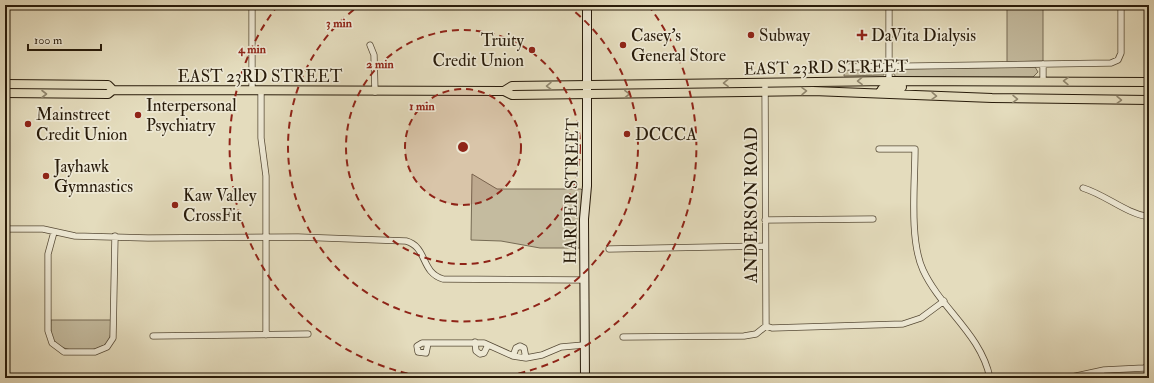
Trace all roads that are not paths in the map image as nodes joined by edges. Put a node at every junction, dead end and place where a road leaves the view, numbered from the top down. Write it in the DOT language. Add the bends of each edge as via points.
graph roads {
  1 [pos="252,5"];
  2 [pos="587,5"];
  3 [pos="889,5"];
  4 [pos="1121,5"];
  5 [pos="370,45"];
  6 [pos="1043,64"];
  7 [pos="889,66"];
  8 [pos="846,67"];
  9 [pos="1149,77"];
  10 [pos="1043,80"];
  11 [pos="889,81"];
  12 [pos="964,81"];
  13 [pos="1139,82"];
  14 [pos="1149,82"];
  15 [pos="765,83"];
  16 [pos="5,84"];
  17 [pos="97,85"];
  18 [pos="588,85"];
  19 [pos="113,90"];
  20 [pos="252,91"];
  21 [pos="261,91"];
  22 [pos="504,91"];
  23 [pos="375,92"];
  24 [pos="765,92"];
  25 [pos="5,93"];
  26 [pos="880,93"];
  27 [pos="79,94"];
  28 [pos="588,94"];
  29 [pos="1149,100"];
  30 [pos="879,149"];
  31 [pos="1083,188"];
  32 [pos="1149,217"];
  33 [pos="873,219"];
  34 [pos="765,220"];
  35 [pos="5,229"];
  36 [pos="54,232"];
  37 [pos="115,236"];
  38 [pos="266,237"];
  39 [pos="764,246"];
  40 [pos="609,249"];
  41 [pos="584,280"];
  42 [pos="944,301"];
  43 [pos="766,326"];
  44 [pos="308,334"];
  45 [pos="266,335"];
  46 [pos="153,336"];
  47 [pos="623,337"];
  48 [pos="476,342"];
  49 [pos="428,343"];
  50 [pos="488,345"];
  51 [pos="584,345"];
  52 [pos="513,356"];
  53 [pos="526,358"];
  54 [pos="1147,369"];
  55 [pos="585,378"];
  56 [pos="990,378"];
  57 [pos="1067,378"];
  1 -- 20 [label="street"];
  2 -- 18 [label="street, HARPER STREET"];
  3 -- 7 [label="street"];
  4 -- 6 [label="street" via="1121,53 1118,60 1111,63"];
  5 -- 23 [label="street" via="374,55"];
  6 -- 7 [label="street"];
  6 -- 10 [label="street"];
  7 -- 8 [label="street"];
  7 -- 11 [label="street"];
  9 -- 13 [label="main road"];
  10 -- 12 [label="main road, EAST 23RD STREET"];
  13 -- 10 [label="main road, EAST 23RD STREET, one-way"];
  11 -- 12 [label="main road, EAST 23RD STREET"];
  11 -- 15 [label="main road, EAST 23RD STREET, one-way"];
  12 -- 26 [label="main road" via="951,85 885,87"];
  13 -- 14 [label="main road, EAST 23RD STREET"];
  15 -- 18 [label="main road, EAST 23RD STREET, one-way"];
  15 -- 24 [label="street, ANDERSON ROAD"];
  16 -- 17 [label="main road, EAST 23RD STREET"];
  17 -- 19 [label="main road, EAST 23RD STREET" via="108,85"];
  17 -- 27 [label="main road" via="92,89 80,91"];
  18 -- 22 [label="main road, EAST 23RD STREET, one-way" via="512,86"];
  18 -- 28 [label="street, HARPER STREET"];
  19 -- 20 [label="main road, EAST 23RD STREET"];
  19 -- 27 [label="main road, EAST 23RD STREET" via="108,94"];
  20 -- 21 [label="main road, EAST 23RD STREET"];
  21 -- 23 [label="main road, EAST 23RD STREET"];
  21 -- 38 [label="street" via="261,138 266,176"];
  22 -- 23 [label="main road, EAST 23RD STREET"];
  22 -- 28 [label="main road, EAST 23RD STREET" via="512,95"];
  24 -- 26 [label="main road, EAST 23RD STREET, one-way"];
  28 -- 24 [label="main road, EAST 23RD STREET, one-way"];
  24 -- 34 [label="street, ANDERSON ROAD"];
  25 -- 27 [label="main road, EAST 23RD STREET, one-way"];
  26 -- 29 [label="main road, EAST 23RD STREET, one-way"];
  28 -- 41 [label="street, HARPER STREET"];
  30 -- 42 [label="street" via="915,149 917,254 927,278"];
  31 -- 32 [label="street"];
  33 -- 34 [label="street"];
  34 -- 39 [label="street, ANDERSON ROAD"];
  35 -- 36 [label="street" via="39,229"];
  36 -- 37 [label="street" via="71,236"];
  36 -- 37 [label="street" via="48,254 48,331 53,345 69,353 98,352 113,338"];
  37 -- 38 [label="street"];
  38 -- 41 [label="street" via="406,241 416,245 430,271 443,280"];
  38 -- 45 [label="street"];
  39 -- 40 [label="street"];
  39 -- 43 [label="street, ANDERSON ROAD"];
  41 -- 51 [label="street, HARPER STREET"];
  42 -- 43 [label="street" via="921,318 896,325 772,328"];
  42 -- 56 [label="street" via="978,346"];
  43 -- 47 [label="street" via="756,334 744,336"];
  44 -- 45 [label="street"];
  45 -- 46 [label="street"];
  48 -- 49 [label="street"];
  48 -- 50 [label="street"];
  48 -- 50 [label="street" via="476,351 480,354 484,353"];
  50 -- 52 [label="street"];
  51 -- 53 [label="street" via="561,347 542,356"];
  51 -- 55 [label="street, HARPER STREET"];
  52 -- 53 [label="street"];
  52 -- 53 [label="street" via="516,348 520,346 526,350"];
  54 -- 57 [label="street" via="1104,370"];
}
